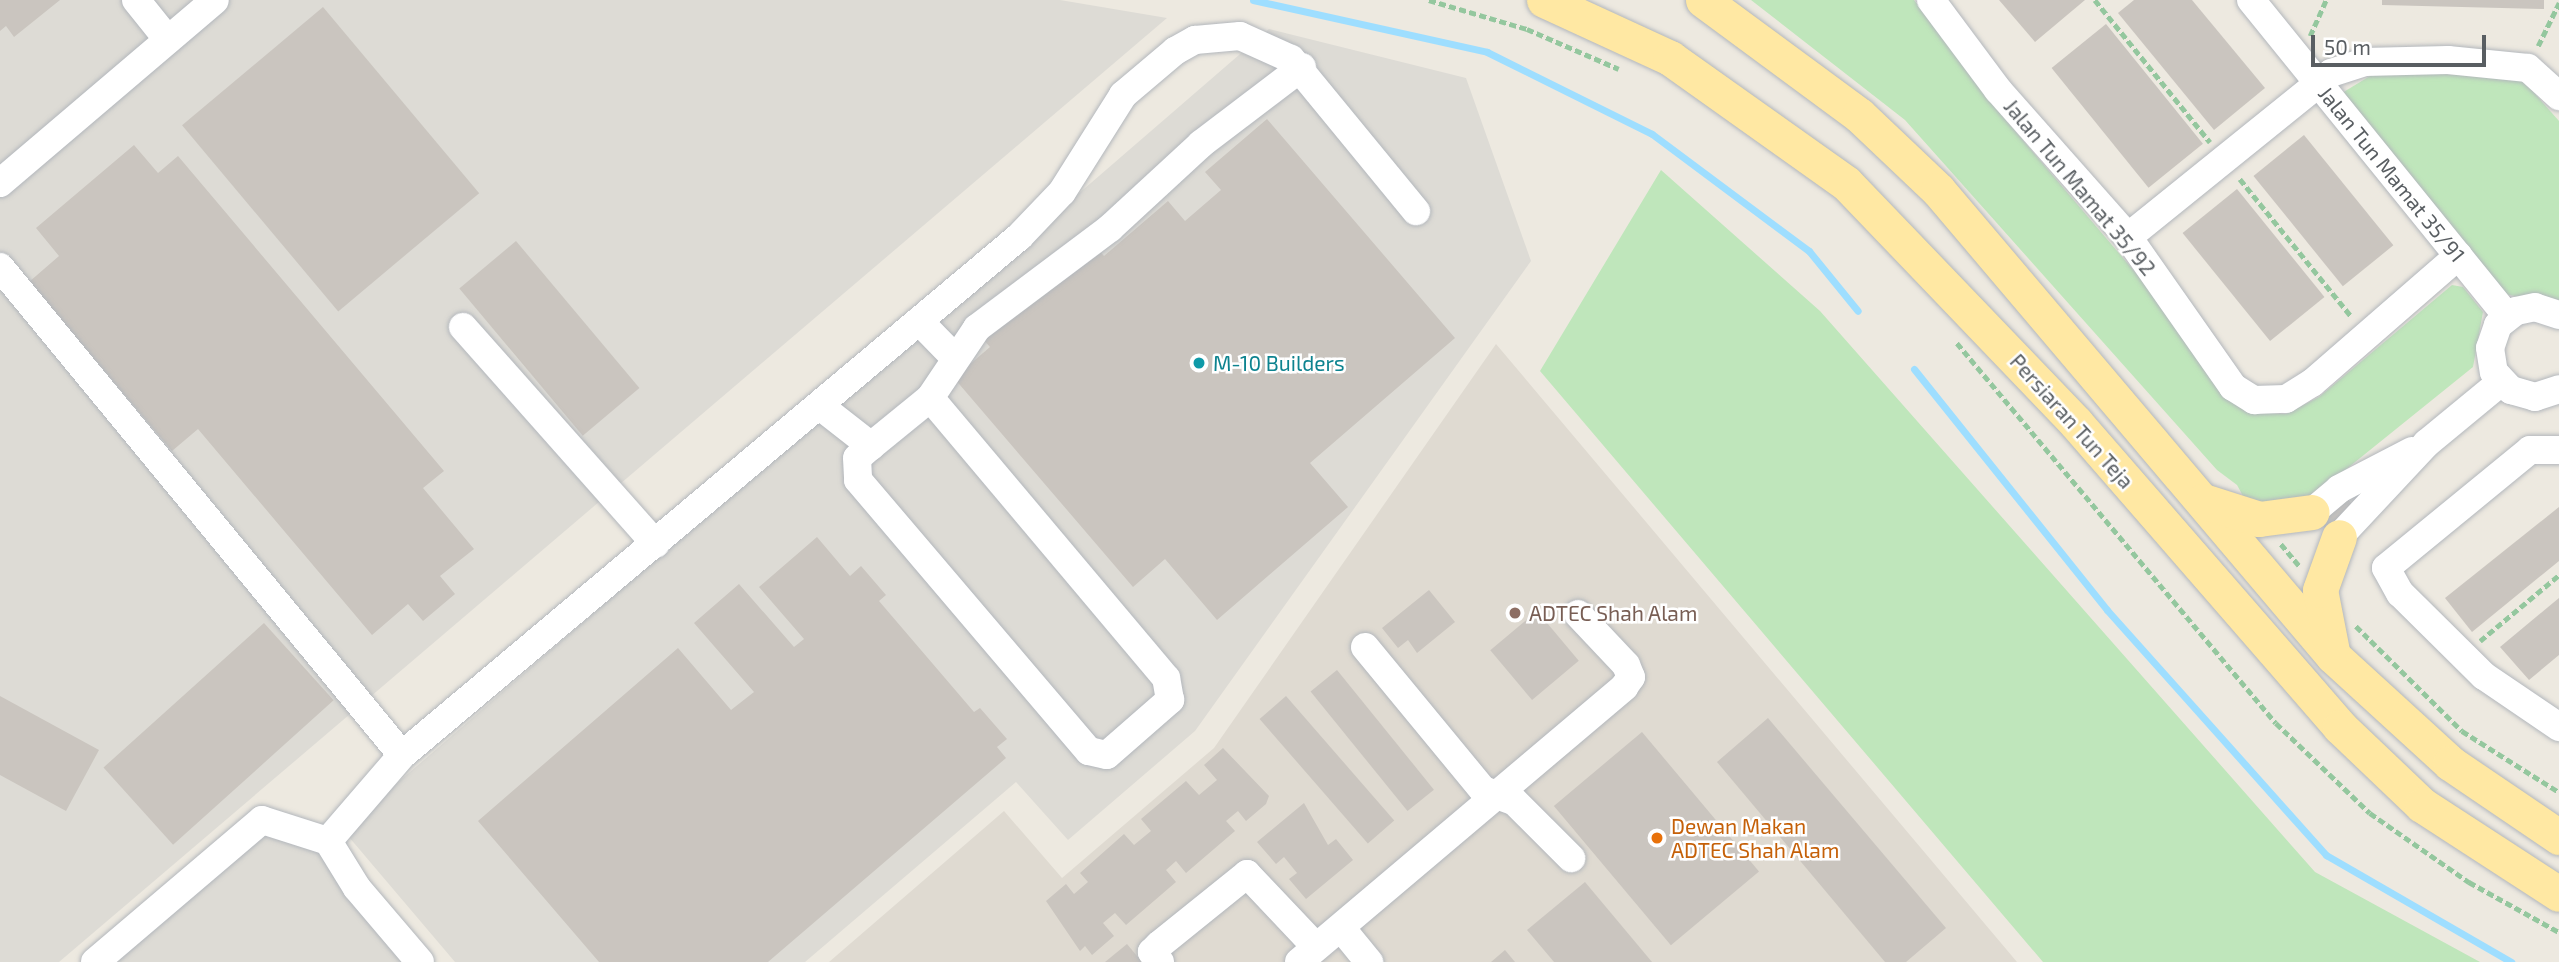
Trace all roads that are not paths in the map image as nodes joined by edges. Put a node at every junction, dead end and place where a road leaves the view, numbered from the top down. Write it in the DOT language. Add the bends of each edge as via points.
graph roads {
  1 [pos="136,0"];
  2 [pos="215,0"];
  3 [pos="1544,0"];
  4 [pos="1703,0"];
  5 [pos="1931,0"];
  6 [pos="2251,0"];
  7 [pos="168,40"];
  8 [pos="1302,67"];
  9 [pos="2319,83"];
  10 [pos="2559,96"];
  11 [pos="0,183"];
  12 [pos="1416,211"];
  13 [pos="2128,237"];
  14 [pos="2458,256"];
  15 [pos="0,267"];
  16 [pos="2559,315"];
  17 [pos="2507,316"];
  18 [pos="919,321"];
  19 [pos="463,327"];
  20 [pos="954,357"];
  21 [pos="2501,382"];
  22 [pos="2559,389"];
  23 [pos="930,398"];
  24 [pos="820,406"];
  25 [pos="2427,443"];
  26 [pos="871,446"];
  27 [pos="2557,449"];
  28 [pos="2312,512"];
  29 [pos="2339,537"];
  30 [pos="656,544"];
  31 [pos="2273,570"];
  32 [pos="1578,614"];
  33 [pos="1365,647"];
  34 [pos="2558,725"];
  35 [pos="402,755"];
  36 [pos="1499,794"];
  37 [pos="2559,837"];
  38 [pos="328,841"];
  39 [pos="1571,858"];
  40 [pos="2559,894"];
  41 [pos="1342,929"];
  42 [pos="1307,954"];
  43 [pos="95,962"];
  44 [pos="419,962"];
  45 [pos="1160,962"];
  46 [pos="1369,962"];
  1 -- 7 [label="street"];
  2 -- 7 [label="street"];
  3 -- 31 [label="main road, Persiaran Tun Teja" via="1670,58 1846,183 2076,423"];
  4 -- 31 [label="main road, Persiaran Tun Teja" via="1859,115 1938,190 2203,501"];
  5 -- 13 [label="street, Jalan Tun Mamat 35/92" via="1998,90"];
  6 -- 9 [label="street, Jalan Tun Mamat 35/91"];
  7 -- 11 [label="street"];
  8 -- 12 [label="street"];
  8 -- 18 [label="street" via="1240,36 1195,40 1175,51 1123,95 1062,191 1019,237"];
  8 -- 20 [label="street" via="1201,144 1110,228 977,328"];
  9 -- 10 [label="street" via="2364,62 2448,60 2528,68"];
  9 -- 13 [label="street"];
  9 -- 14 [label="street, Jalan Tun Mamat 35/91"];
  13 -- 14 [label="street, Jalan Tun Mamat 35/92" via="2233,387 2254,400 2286,399 2312,383"];
  14 -- 17 [label="street, Jalan Tun Mamat 35/91"];
  15 -- 35 [label="street"];
  16 -- 17 [label="street" via="2535,307"];
  17 -- 21 [label="street" via="2490,348"];
  18 -- 20 [label="street"];
  18 -- 24 [label="street"];
  19 -- 30 [label="street"];
  20 -- 23 [label="street"];
  21 -- 22 [label="street" via="2535,397"];
  21 -- 25 [label="street"];
  23 -- 26 [label="street"];
  23 -- 26 [label="street" via="1171,687 1170,700 1119,746 1102,756 1089,751 908,543 856,475 857,458"];
  24 -- 26 [label="street"];
  24 -- 30 [label="street"];
  25 -- 28 [label="street" via="2339,489"];
  25 -- 29 [label="street"];
  27 -- 34 [label="street" via="2530,450 2396,553 2386,568 2390,582 2463,655"];
  28 -- 31 [label="main road"];
  29 -- 31 [label="main road"];
  30 -- 35 [label="street"];
  31 -- 37 [label="main road" via="2333,656 2450,763"];
  31 -- 40 [label="main road, Persiaran Tun Teja" via="2340,727 2422,805"];
  32 -- 36 [label="street" via="1631,677"];
  33 -- 36 [label="street" via="1483,790"];
  35 -- 38 [label="street"];
  36 -- 39 [label="street"];
  36 -- 41 [label="street"];
  38 -- 43 [label="street" via="262,820"];
  38 -- 44 [label="street" via="357,888"];
  41 -- 42 [label="street"];
  41 -- 46 [label="street"];
  42 -- 45 [label="street" via="1247,874 1152,952"];
}
